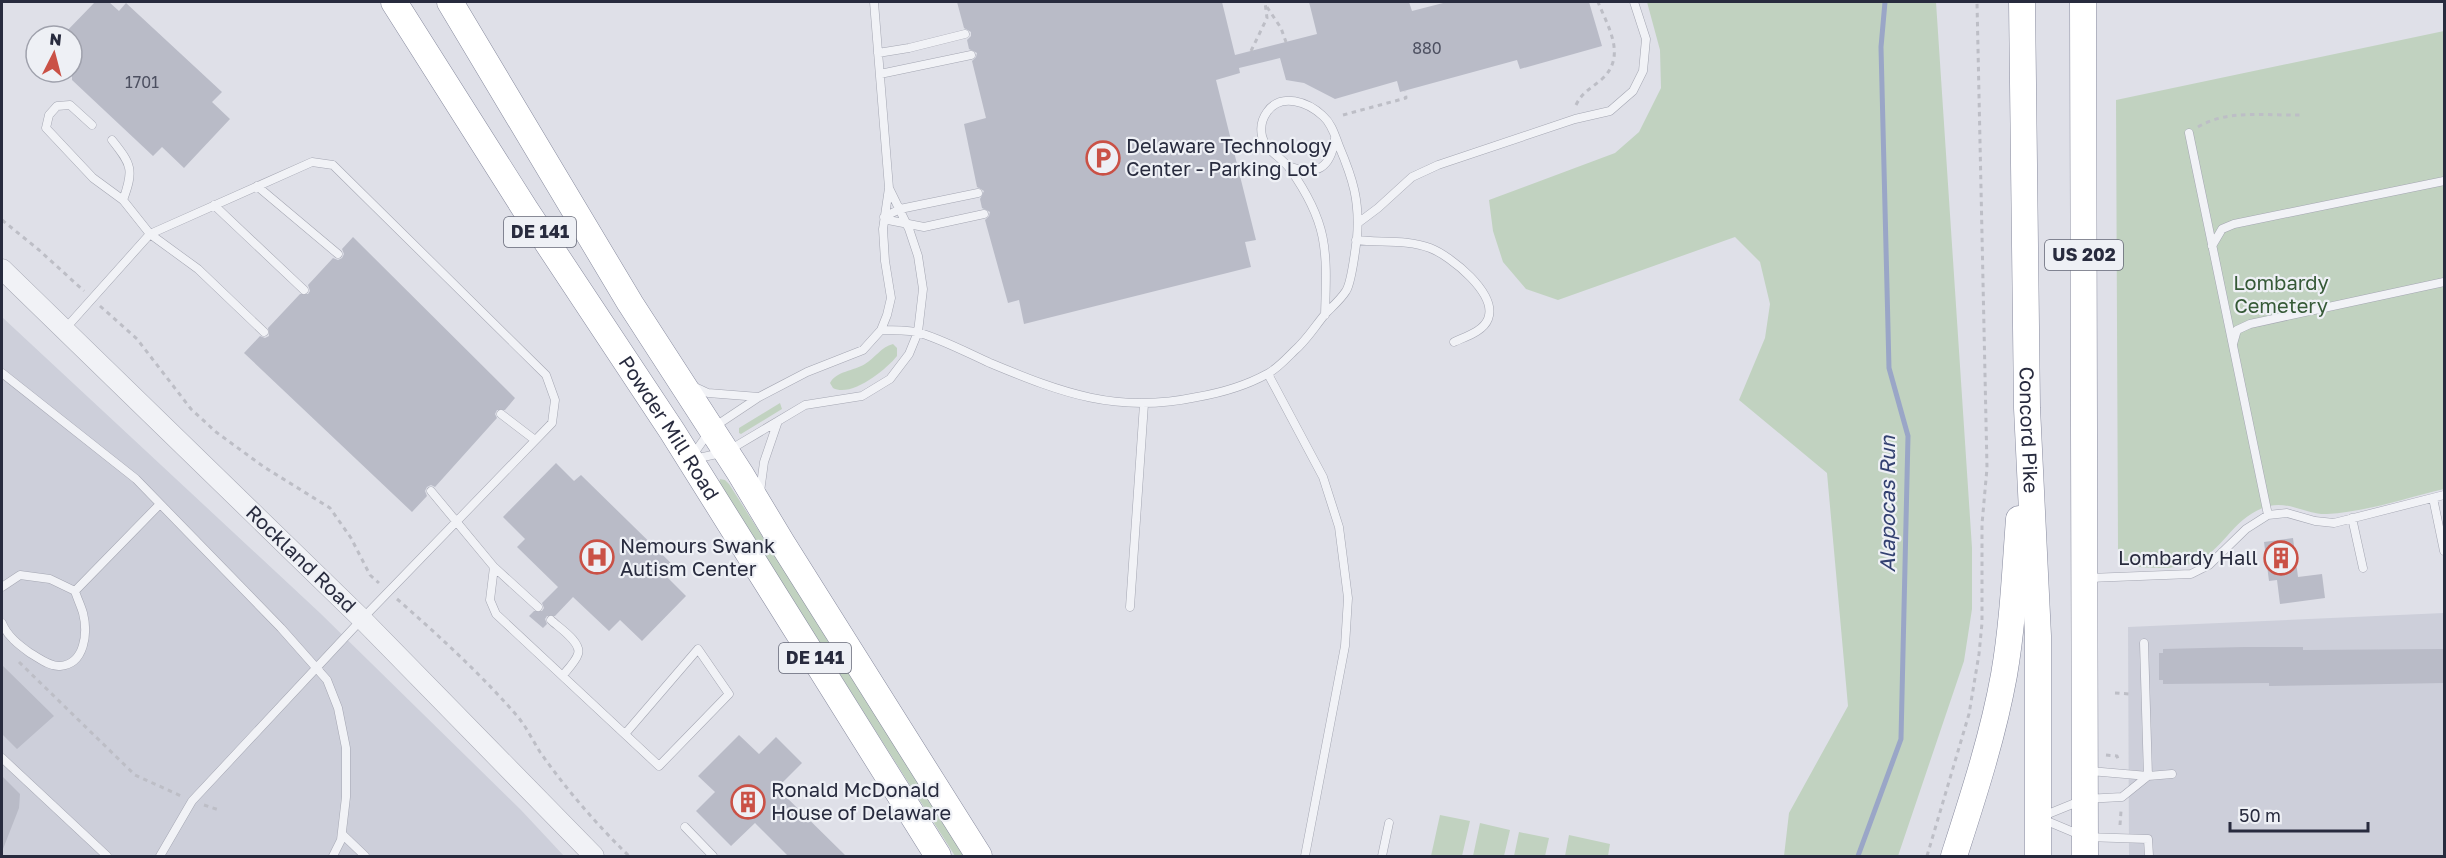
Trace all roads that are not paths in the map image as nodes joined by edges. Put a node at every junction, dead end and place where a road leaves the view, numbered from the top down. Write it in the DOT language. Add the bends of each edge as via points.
graph roads {
  1 [pos="394,2"];
  2 [pos="450,2"];
  3 [pos="874,2"];
  4 [pos="1634,2"];
  5 [pos="2022,2"];
  6 [pos="2083,2"];
  7 [pos="965,34"];
  8 [pos="878,53"];
  9 [pos="971,55"];
  10 [pos="880,74"];
  11 [pos="92,124"];
  12 [pos="2189,133"];
  13 [pos="1335,136"];
  14 [pos="112,140"];
  15 [pos="1288,166"];
  16 [pos="2445,182"];
  17 [pos="257,186"];
  18 [pos="889,188"];
  19 [pos="978,193"];
  20 [pos="123,200"];
  21 [pos="214,205"];
  22 [pos="900,208"];
  23 [pos="984,214"];
  24 [pos="884,217"];
  25 [pos="1358,223"];
  26 [pos="907,224"];
  27 [pos="150,234"];
  28 [pos="1356,240"];
  29 [pos="2212,246"];
  30 [pos="338,254"];
  31 [pos="2,269"];
  32 [pos="2445,282"];
  33 [pos="303,290"];
  34 [pos="1325,315"];
  35 [pos="65,329"];
  36 [pos="881,330"];
  37 [pos="264,332"];
  38 [pos="918,332"];
  39 [pos="1454,342"];
  40 [pos="2233,346"];
  41 [pos="2,373"];
  42 [pos="1268,374"];
  43 [pos="677,379"];
  44 [pos="759,397"];
  45 [pos="1144,404"];
  46 [pos="2027,408"];
  47 [pos="501,414"];
  48 [pos="778,421"];
  49 [pos="711,429"];
  50 [pos="535,440"];
  51 [pos="726,452"];
  52 [pos="689,460"];
  53 [pos="431,491"];
  54 [pos="2445,495"];
  55 [pos="2433,498"];
  56 [pos="159,505"];
  57 [pos="758,505"];
  58 [pos="2268,515"];
  59 [pos="2352,518"];
  60 [pos="458,521"];
  61 [pos="2444,551"];
  62 [pos="494,567"];
  63 [pos="2362,568"];
  64 [pos="2085,578"];
  65 [pos="2,586"];
  66 [pos="75,591"];
  67 [pos="538,607"];
  68 [pos="1130,607"];
  69 [pos="362,619"];
  70 [pos="551,620"];
  71 [pos="2,623"];
  72 [pos="2144,643"];
  73 [pos="317,668"];
  74 [pos="563,675"];
  75 [pos="625,734"];
  76 [pos="2,758"];
  77 [pos="2085,771"];
  78 [pos="2172,774"];
  79 [pos="2148,776"];
  80 [pos="2085,799"];
  81 [pos="2038,818"];
  82 [pos="1389,823"];
  83 [pos="685,827"];
  84 [pos="342,834"];
  85 [pos="2085,847"];
  86 [pos="107,856"];
  87 [pos="160,856"];
  88 [pos="333,856"];
  89 [pos="365,856"];
  90 [pos="594,856"];
  91 [pos="713,856"];
  92 [pos="938,856"];
  93 [pos="979,856"];
  94 [pos="1305,856"];
  95 [pos="1382,856"];
  96 [pos="1954,856"];
  97 [pos="2038,856"];
  98 [pos="2149,856"];
  1 -- 52 [label="highway, Powder Mill Road / DE 141"];
  2 -- 43 [label="highway, Powder Mill Road / DE 141"];
  3 -- 8 [label="lane"];
  4 -- 25 [label="lane" via="1646,39 1643,71 1633,91 1610,111 1575,118 1438,165 1412,177"];
  5 -- 46 [label="highway, Concord Pike / US 202"];
  6 -- 64 [label="highway, US 202"];
  7 -- 8 [label="lane"];
  8 -- 10 [label="lane"];
  9 -- 10 [label="lane"];
  10 -- 18 [label="lane"];
  11 -- 20 [label="lane" via="70,105 57,106 49,115 46,128 93,178"];
  12 -- 29 [label="lane"];
  13 -- 15 [label="lane" via="1329,160 1322,168 1312,172"];
  13 -- 15 [label="lane" via="1330,123 1308,106 1295,100 1272,106 1264,115 1262,138 1269,150"];
  13 -- 25 [label="lane" via="1355,185"];
  14 -- 20 [label="lane" via="129,161 131,179"];
  15 -- 34 [label="lane" via="1308,196 1323,234 1327,262"];
  16 -- 29 [label="lane" via="2234,224 2222,229"];
  17 -- 21 [label="lane"];
  17 -- 30 [label="lane"];
  17 -- 50 [label="lane" via="312,162 333,165 546,375 555,400 552,423"];
  18 -- 22 [label="lane"];
  18 -- 24 [label="lane"];
  19 -- 22 [label="lane"];
  20 -- 27 [label="lane"];
  21 -- 27 [label="lane"];
  21 -- 33 [label="lane"];
  22 -- 24 [label="lane"];
  22 -- 26 [label="lane"];
  23 -- 26 [label="lane" via="924,226"];
  24 -- 26 [label="lane"];
  24 -- 36 [label="lane" via="891,298"];
  25 -- 28 [label="lane"];
  26 -- 38 [label="lane" via="918,256 923,289"];
  27 -- 35 [label="lane"];
  27 -- 37 [label="lane" via="198,269"];
  28 -- 34 [label="lane" via="1348,290"];
  28 -- 39 [label="lane" via="1431,248 1471,277 1488,306 1488,319 1480,329"];
  29 -- 40 [label="lane"];
  31 -- 35 [label="street, Rockland Road"];
  32 -- 40 [label="lane" via="2250,324 2237,330"];
  34 -- 42 [label="lane" via="1307,340"];
  35 -- 69 [label="street, Rockland Road"];
  36 -- 38 [label="lane"];
  36 -- 44 [label="lane" via="863,350 807,372"];
  38 -- 45 [label="lane" via="1072,394 1111,403"];
  38 -- 48 [label="lane" via="909,354 890,379 876,388 861,396 805,405"];
  40 -- 58 [label="lane"];
  41 -- 56 [label="lane" via="136,480"];
  42 -- 45 [label="lane" via="1212,394"];
  42 -- 94 [label="lane" via="1323,477 1339,526 1348,598 1345,646"];
  43 -- 44 [label="lane" via="708,393"];
  43 -- 49 [label="highway, Powder Mill Road / DE 141"];
  44 -- 49 [label="lane"];
  45 -- 68 [label="lane"];
  46 -- 81 [label="highway, Concord Pike / US 202" via="2038,636"];
  46 -- 96 [label="highway" via="2011,624 2003,676 1983,764"];
  47 -- 50 [label="lane"];
  48 -- 51 [label="lane"];
  48 -- 57 [label="lane" via="764,462"];
  49 -- 51 [label="highway, Powder Mill Road / DE 141"];
  49 -- 52 [label="lane"];
  50 -- 60 [label="lane"];
  51 -- 52 [label="lane"];
  51 -- 57 [label="highway, Powder Mill Road / DE 141"];
  52 -- 92 [label="highway, Powder Mill Road / DE 141"];
  53 -- 60 [label="lane"];
  54 -- 55 [label="lane"];
  55 -- 59 [label="lane"];
  55 -- 61 [label="lane"];
  56 -- 66 [label="lane"];
  56 -- 73 [label="lane"];
  57 -- 93 [label="highway, Powder Mill Road / DE 141"];
  58 -- 59 [label="lane" via="2287,513 2334,523"];
  58 -- 64 [label="lane" via="2246,529 2209,564 2191,574"];
  59 -- 63 [label="lane"];
  60 -- 62 [label="lane"];
  60 -- 69 [label="lane"];
  62 -- 67 [label="lane"];
  62 -- 74 [label="lane" via="490,600 496,614"];
  64 -- 77 [label="highway, US 202"];
  65 -- 66 [label="lane" via="20,575 50,579"];
  66 -- 71 [label="lane" via="84,614 85,638 74,662 59,666 44,662 5,632"];
  69 -- 73 [label="lane"];
  69 -- 90 [label="street, Rockland Road"];
  70 -- 74 [label="lane" via="578,650"];
  72 -- 79 [label="lane"];
  73 -- 84 [label="lane" via="327,680 338,708 346,748"];
  73 -- 87 [label="lane" via="192,801"];
  74 -- 75 [label="lane"];
  75 -- 75 [label="lane" via="659,766 729,694 698,650"];
  76 -- 86 [label="lane"];
  77 -- 79 [label="lane"];
  77 -- 80 [label="highway, US 202"];
  78 -- 79 [label="lane"];
  79 -- 80 [label="lane" via="2122,797"];
  80 -- 81 [label="lane"];
  80 -- 85 [label="highway, US 202"];
  81 -- 85 [label="lane"];
  81 -- 97 [label="highway, Concord Pike / US 202"];
  82 -- 95 [label="lane"];
  83 -- 91 [label="lane"];
  84 -- 88 [label="lane"];
  84 -- 89 [label="lane"];
  85 -- 98 [label="lane" via="2148,839"];
}
